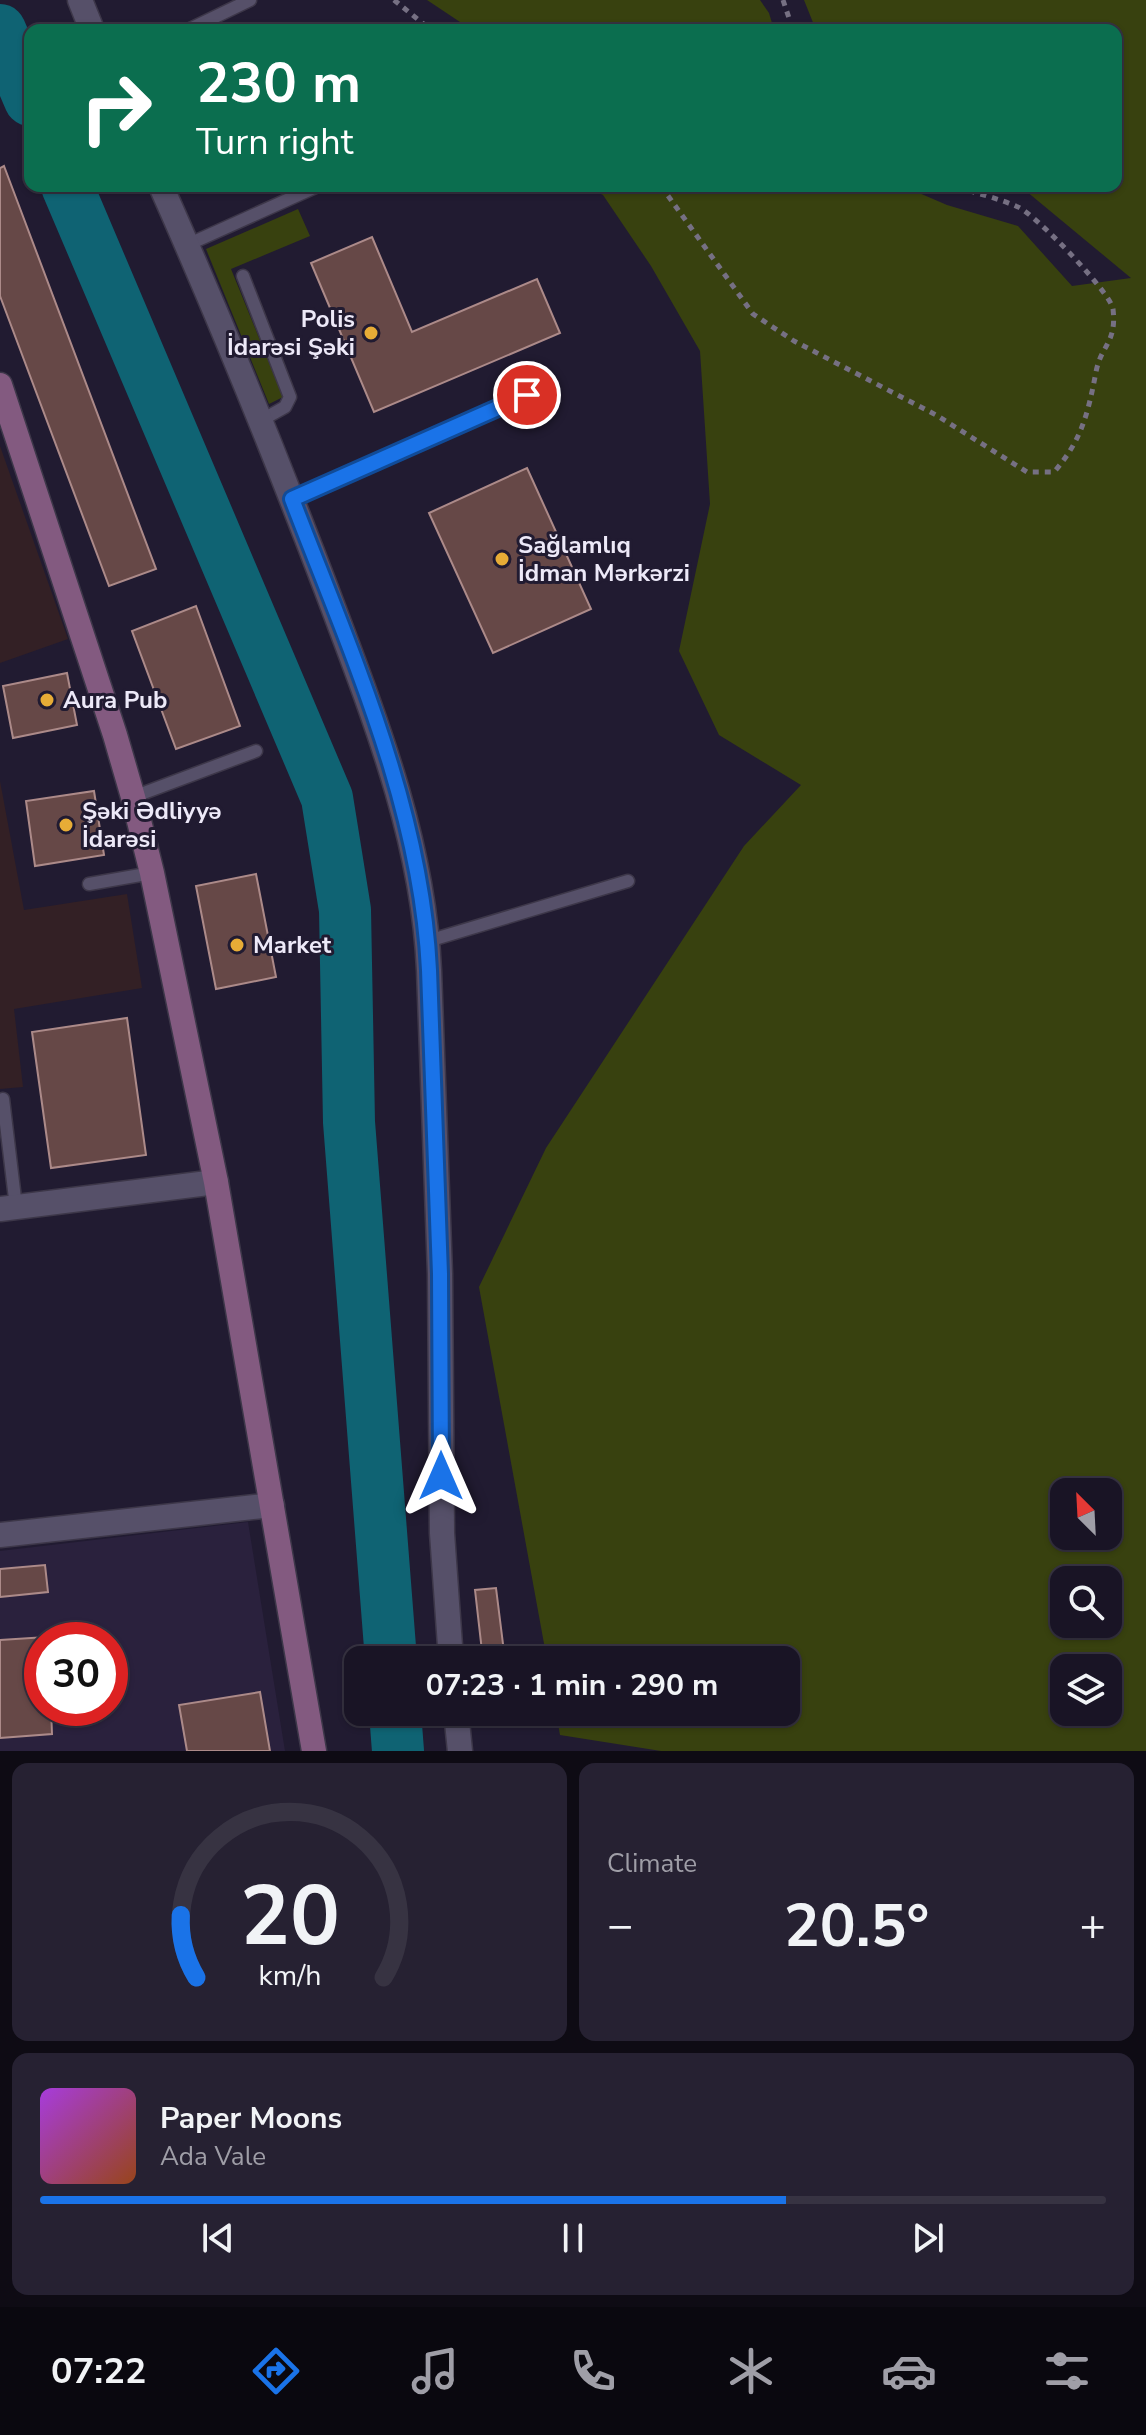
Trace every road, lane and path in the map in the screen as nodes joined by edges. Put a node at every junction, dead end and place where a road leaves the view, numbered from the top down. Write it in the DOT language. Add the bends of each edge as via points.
graph roads {
  1 [pos="80,0"];
  2 [pos="250,0"];
  3 [pos="394,0"];
  4 [pos="783,0"];
  5 [pos="90,24"];
  6 [pos="200,24"];
  7 [pos="424,24"];
  8 [pos="791,24"];
  9 [pos="164,192"];
  10 [pos="305,192"];
  11 [pos="665,192"];
  12 [pos="973,192"];
  13 [pos="187,245"];
  14 [pos="243,276"];
  15 [pos="0,385"];
  16 [pos="527,395"];
  17 [pos="260,421"];
  18 [pos="292,499"];
  19 [pos="256,751"];
  20 [pos="133,797"];
  21 [pos="152,873"];
  22 [pos="628,881"];
  23 [pos="89,884"];
  24 [pos="428,941"];
  25 [pos="3,1099"];
  26 [pos="216,1182"];
  27 [pos="8,1208"];
  28 [pos="272,1505"];
  29 [pos="0,1535"];
  30 [pos="450,1646"];
  31 [pos="457,1726"];
  32 [pos="314,1751"];
  33 [pos="460,1751"];
  1 -- 5 [label="street"];
  2 -- 6 [label="lane"];
  3 -- 7 [label="path"];
  4 -- 8 [label="path"];
  9 -- 13 [label="street"];
  10 -- 13 [label="lane"];
  11 -- 12 [label="path" via="753,314 1027,472 1054,472 1072,452 1088,417 1098,362 1114,335 1113,305 1036,218 1020,207"];
  13 -- 17 [label="street"];
  14 -- 17 [label="lane" via="290,397 285,407"];
  15 -- 20 [label="street"];
  16 -- 18 [label="lane"];
  17 -- 18 [label="street"];
  18 -- 24 [label="street" via="399,792 414,848"];
  19 -- 20 [label="lane"];
  20 -- 21 [label="street"];
  21 -- 23 [label="lane"];
  21 -- 26 [label="street"];
  22 -- 24 [label="lane"];
  24 -- 30 [label="street" via="440,1274 442,1533"];
  25 -- 27 [label="lane"];
  26 -- 27 [label="street"];
  26 -- 28 [label="street"];
  28 -- 29 [label="street"];
  28 -- 32 [label="street"];
  31 -- 33 [label="street"];
}
